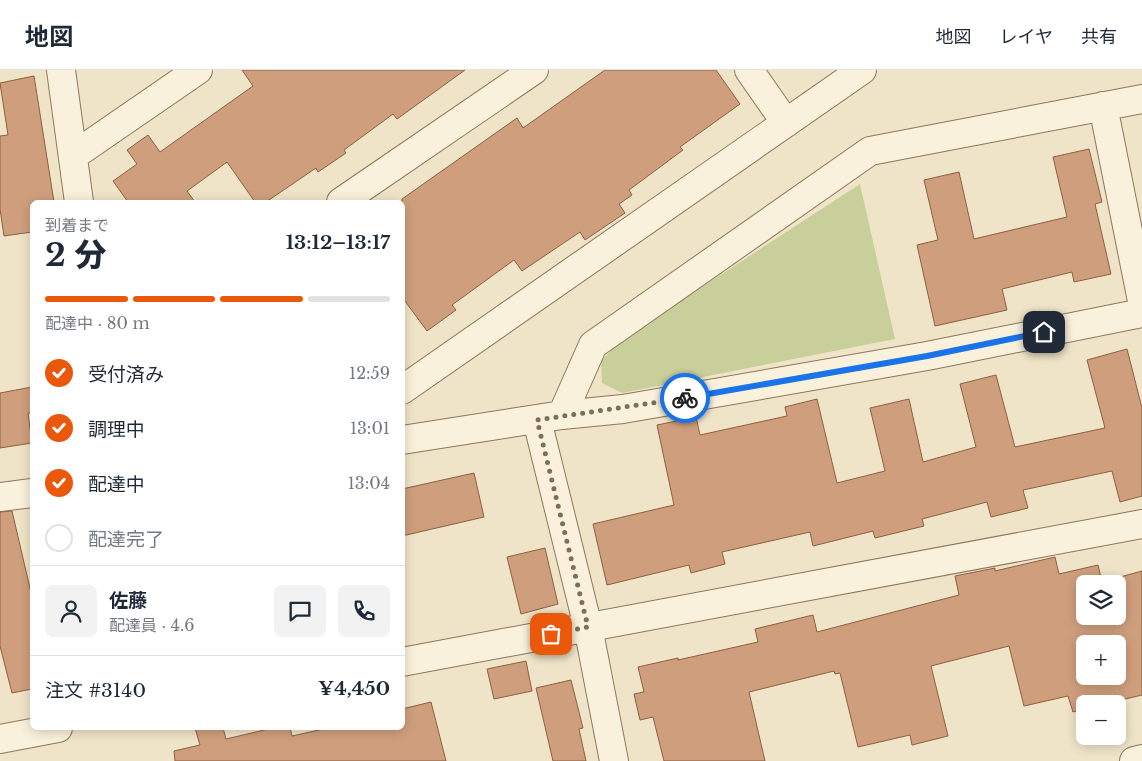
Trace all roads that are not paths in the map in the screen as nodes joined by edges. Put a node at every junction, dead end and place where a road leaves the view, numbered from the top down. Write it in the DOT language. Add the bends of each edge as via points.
graph roads {
  1 [pos="61,70"];
  2 [pos="198,70"];
  3 [pos="534,70"];
  4 [pos="749,70"];
  5 [pos="862,70"];
  6 [pos="1142,99"];
  7 [pos="1103,106"];
  8 [pos="786,123"];
  9 [pos="73,156"];
  10 [pos="78,200"];
  11 [pos="344,200"];
  12 [pos="1142,302"];
  13 [pos="1142,313"];
  14 [pos="405,388"];
  15 [pos="550,418"];
  16 [pos="405,440"];
  17 [pos="30,493"];
  18 [pos="0,497"];
  19 [pos="1142,524"];
  20 [pos="588,627"];
  21 [pos="405,661"];
  22 [pos="47,730"];
  23 [pos="0,739"];
  24 [pos="1142,760"];
  25 [pos="614,761"];
  26 [pos="1134,761"];
  1 -- 9 [label="street"];
  2 -- 9 [label="street"];
  3 -- 11 [label="street"];
  4 -- 8 [label="street"];
  5 -- 8 [label="street"];
  6 -- 7 [label="street"];
  7 -- 12 [label="street"];
  7 -- 15 [label="street" via="870,151 592,345"];
  8 -- 14 [label="street"];
  9 -- 10 [label="street"];
  13 -- 15 [label="street" via="927,356 623,409"];
  15 -- 16 [label="street"];
  15 -- 20 [label="street"];
  17 -- 18 [label="street"];
  19 -- 20 [label="street"];
  20 -- 21 [label="street"];
  20 -- 25 [label="street"];
  22 -- 23 [label="street"];
  24 -- 26 [label="street"];
}
